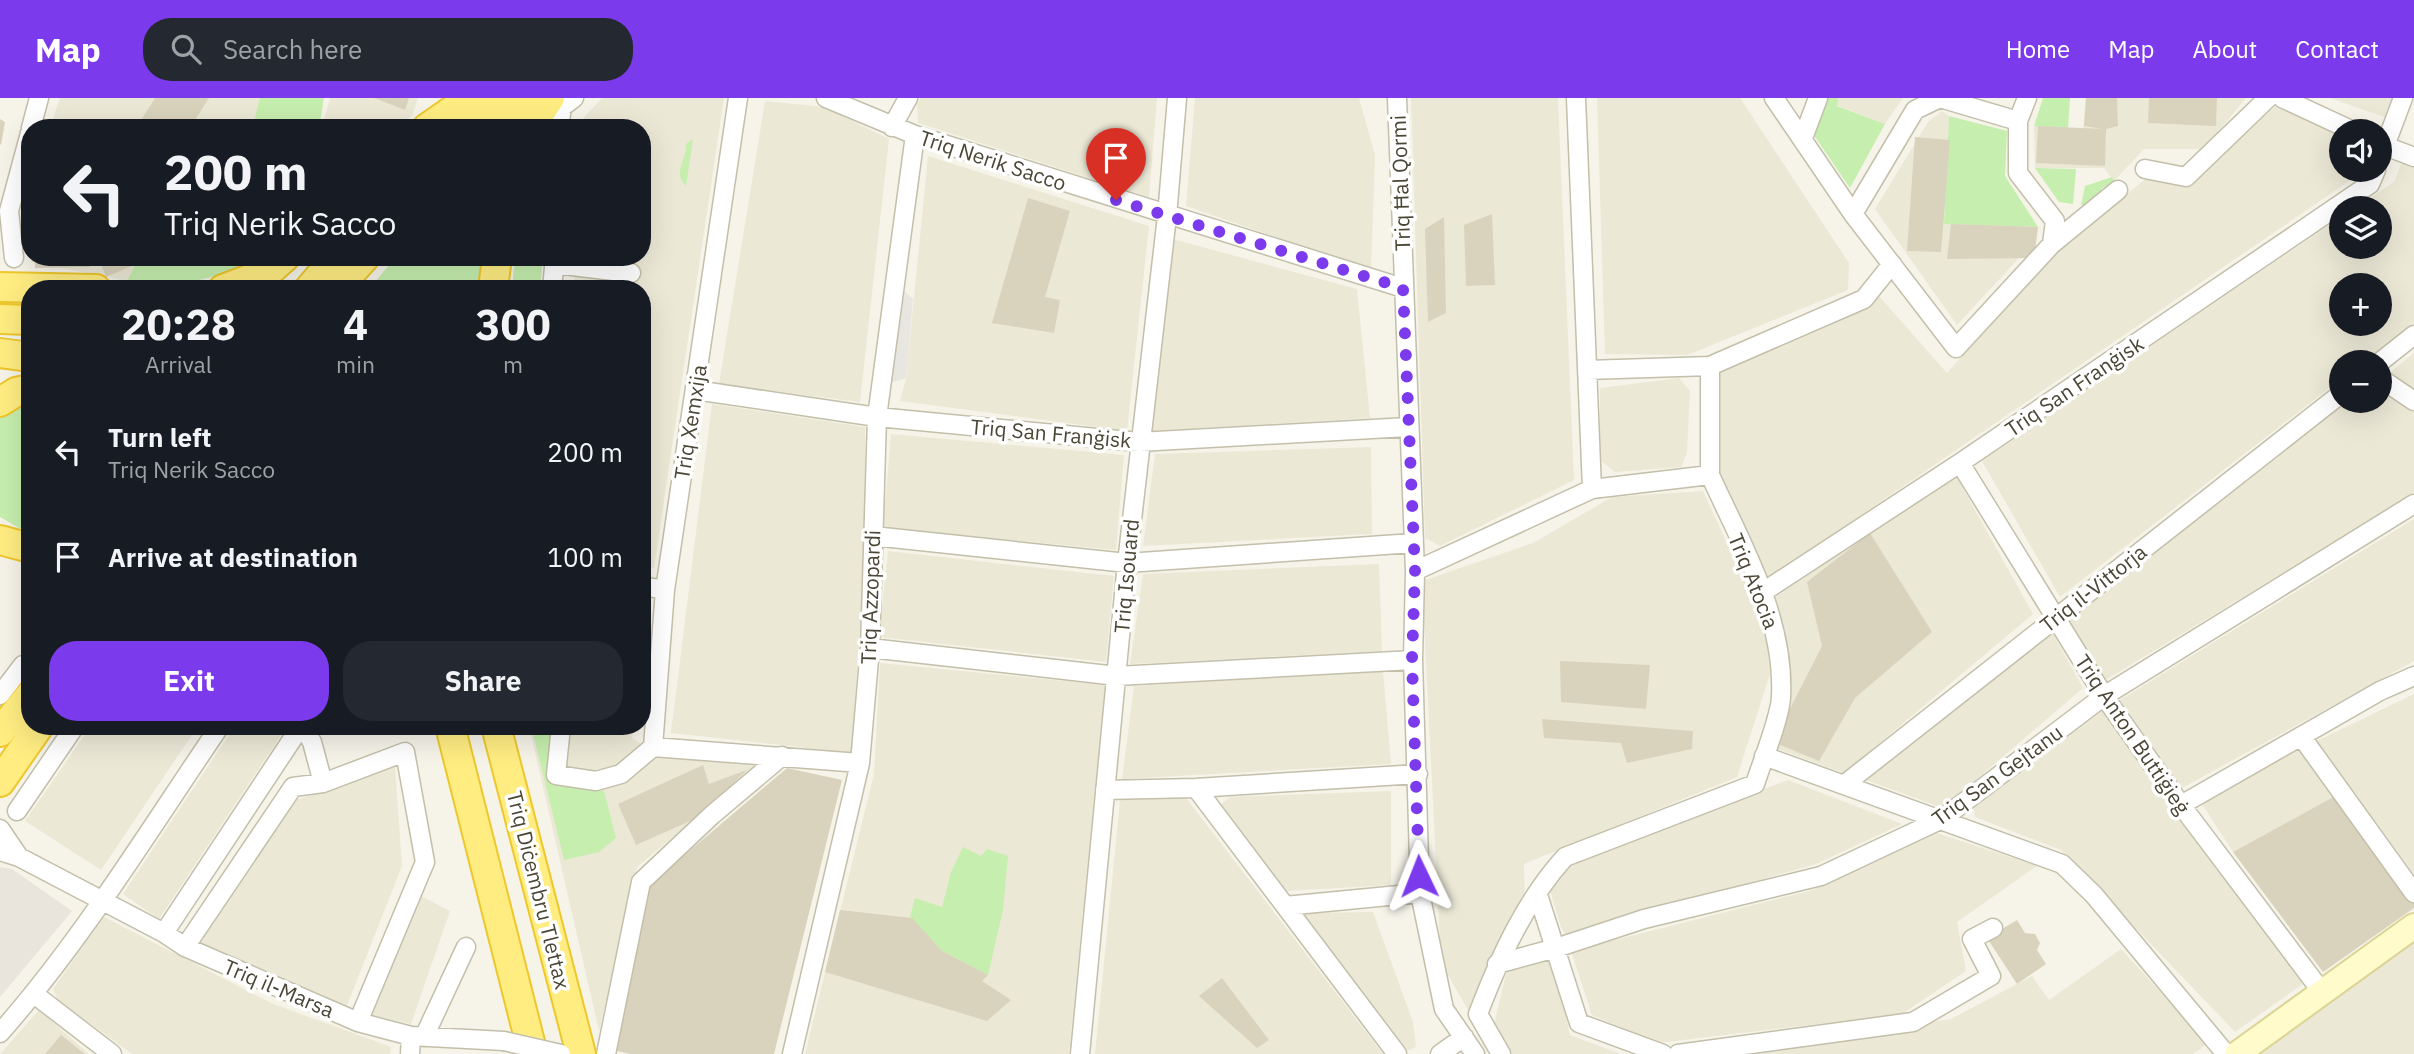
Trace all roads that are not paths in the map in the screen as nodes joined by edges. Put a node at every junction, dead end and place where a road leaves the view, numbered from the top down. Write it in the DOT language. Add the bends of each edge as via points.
graph roads {
  1 [pos="39,98"];
  2 [pos="470,98"];
  3 [pos="495,98"];
  4 [pos="525,98"];
  5 [pos="550,98"];
  6 [pos="574,98"];
  7 [pos="738,98"];
  8 [pos="826,98"];
  9 [pos="908,98"];
  10 [pos="1177,98"];
  11 [pos="1576,98"];
  12 [pos="1774,98"];
  13 [pos="1818,98"];
  14 [pos="2027,98"];
  15 [pos="2269,98"];
  16 [pos="2282,98"];
  17 [pos="2403,98"];
  18 [pos="1396,100"];
  19 [pos="33,119"];
  20 [pos="440,119"];
  21 [pos="473,119"];
  22 [pos="503,119"];
  23 [pos="536,119"];
  24 [pos="560,119"];
  25 [pos="2329,120"];
  26 [pos="2018,121"];
  27 [pos="2392,125"];
  28 [pos="892,127"];
  29 [pos="915,135"];
  30 [pos="1803,138"];
  31 [pos="2392,152"];
  32 [pos="2414,157"];
  33 [pos="21,166"];
  34 [pos="2145,169"];
  35 [pos="2371,182"];
  36 [pos="2118,190"];
  37 [pos="1853,214"];
  38 [pos="1167,216"];
  39 [pos="2052,244"];
  40 [pos="15,258"];
  41 [pos="1892,264"];
  42 [pos="275,266"];
  43 [pos="328,266"];
  44 [pos="357,266"];
  45 [pos="247,280"];
  46 [pos="317,280"];
  47 [pos="345,280"];
  48 [pos="0,287"];
  49 [pos="21,287"];
  50 [pos="1403,288"];
  51 [pos="0,319"];
  52 [pos="21,320"];
  53 [pos="2414,335"];
  54 [pos="2392,352"];
  55 [pos="0,354"];
  56 [pos="21,356"];
  57 [pos="1710,366"];
  58 [pos="1587,370"];
  59 [pos="2392,386"];
  60 [pos="21,390"];
  61 [pos="695,390"];
  62 [pos="2414,401"];
  63 [pos="0,402"];
  64 [pos="2329,403"];
  65 [pos="877,417"];
  66 [pos="1409,427"];
  67 [pos="1139,442"];
  68 [pos="1960,463"];
  69 [pos="1710,475"];
  70 [pos="1592,489"];
  71 [pos="2414,504"];
  72 [pos="873,536"];
  73 [pos="0,540"];
  74 [pos="1413,544"];
  75 [pos="21,546"];
  76 [pos="1127,563"];
  77 [pos="1415,571"];
  78 [pos="651,588"];
  79 [pos="665,590"];
  80 [pos="1763,592"];
  81 [pos="2055,618"];
  82 [pos="870,648"];
  83 [pos="1412,660"];
  84 [pos="21,668"];
  85 [pos="1117,676"];
  86 [pos="2414,676"];
  87 [pos="0,695"];
  88 [pos="2104,696"];
  89 [pos="21,706"];
  90 [pos="0,733"];
  91 [pos="33,735"];
  92 [pos="69,735"];
  93 [pos="213,735"];
  94 [pos="295,735"];
  95 [pos="307,735"];
  96 [pos="452,735"];
  97 [pos="498,735"];
  98 [pos="560,735"];
  99 [pos="2301,736"];
  100 [pos="653,747"];
  101 [pos="1764,756"];
  102 [pos="782,757"];
  103 [pos="860,763"];
  104 [pos="1418,774"];
  105 [pos="0,782"];
  106 [pos="323,783"];
  107 [pos="1845,785"];
  108 [pos="1196,788"];
  109 [pos="1105,790"];
  110 [pos="2180,805"];
  111 [pos="17,811"];
  112 [pos="1942,819"];
  113 [pos="0,829"];
  114 [pos="0,851"];
  115 [pos="19,857"];
  116 [pos="1420,893"];
  117 [pos="2414,893"];
  118 [pos="1538,895"];
  119 [pos="101,901"];
  120 [pos="1285,906"];
  121 [pos="2414,926"];
  122 [pos="1993,928"];
  123 [pos="164,933"];
  124 [pos="185,947"];
  125 [pos="466,947"];
  126 [pos="1556,948"];
  127 [pos="1497,964"];
  128 [pos="2322,992"];
  129 [pos="34,994"];
  130 [pos="358,1022"];
  131 [pos="0,1033"];
  132 [pos="1464,1037"];
  133 [pos="415,1042"];
  134 [pos="112,1054"];
  135 [pos="533,1054"];
  136 [pos="561,1054"];
  137 [pos="581,1054"];
  138 [pos="606,1054"];
  139 [pos="792,1054"];
  140 [pos="1080,1054"];
  141 [pos="1397,1054"];
  142 [pos="1440,1054"];
  143 [pos="1475,1054"];
  144 [pos="1501,1054"];
  145 [pos="1663,1054"];
  146 [pos="1678,1054"];
  147 [pos="2226,1054"];
  148 [pos="2237,1054"];
  1 -- 19 [label="street"];
  2 -- 20 [label="highway"];
  3 -- 21 [label="highway"];
  4 -- 22 [label="highway"];
  5 -- 23 [label="highway"];
  6 -- 24 [label="street" via="562,107"];
  7 -- 61 [label="street, Triq Xemxija"];
  8 -- 28 [label="street, Triq Nerik Sacco"];
  9 -- 28 [label="street"];
  10 -- 38 [label="street, Triq Isouard"];
  11 -- 58 [label="street"];
  12 -- 30 [label="street"];
  13 -- 30 [label="street"];
  14 -- 26 [label="street"];
  15 -- 34 [label="street" via="2186,177"];
  16 -- 25 [label="street"];
  17 -- 27 [label="street"];
  18 -- 50 [label="street, Triq Ħal Qormi"];
  26 -- 37 [label="street" via="1940,98 1915,110"];
  26 -- 39 [label="street" via="2018,173 2055,221"];
  28 -- 29 [label="street, Triq Nerik Sacco"];
  29 -- 38 [label="street, Triq Nerik Sacco"];
  29 -- 65 [label="street, Triq Azzopardi"];
  30 -- 37 [label="street"];
  31 -- 32 [label="street"];
  33 -- 40 [label="street" via="9,211"];
  35 -- 68 [label="street, Triq San Franġisk"];
  36 -- 39 [label="street"];
  37 -- 41 [label="street"];
  38 -- 50 [label="street, Triq Nerik Sacco"];
  38 -- 67 [label="street, Triq Isouard"];
  39 -- 41 [label="street" via="1956,348"];
  41 -- 57 [label="street" via="1864,299"];
  42 -- 45 [label="highway"];
  43 -- 46 [label="highway"];
  44 -- 47 [label="highway"];
  48 -- 49 [label="highway"];
  50 -- 66 [label="street, Triq Ħal Qormi"];
  51 -- 52 [label="highway"];
  53 -- 54 [label="street"];
  55 -- 56 [label="highway"];
  57 -- 58 [label="street"];
  57 -- 69 [label="street"];
  58 -- 70 [label="street"];
  59 -- 62 [label="street"];
  60 -- 63 [label="highway"];
  61 -- 65 [label="street, Triq San Franġisk"];
  61 -- 79 [label="street, Triq Xemxija"];
  64 -- 81 [label="street, Triq il-Vittorja"];
  65 -- 67 [label="street, Triq San Franġisk"];
  65 -- 72 [label="street, Triq Azzopardi"];
  66 -- 67 [label="street, Triq San Franġisk"];
  66 -- 74 [label="street, Triq Ħal Qormi"];
  67 -- 76 [label="street, Triq Isouard"];
  68 -- 80 [label="street, Triq San Franġisk"];
  68 -- 81 [label="street, Triq Anton Buttiġieġ"];
  69 -- 70 [label="street"];
  69 -- 80 [label="street, Triq Atocia"];
  70 -- 77 [label="street"];
  71 -- 88 [label="street, Triq San Gejtanu"];
  72 -- 76 [label="street"];
  72 -- 82 [label="street, Triq Azzopardi"];
  73 -- 75 [label="highway"];
  74 -- 76 [label="street"];
  74 -- 77 [label="street, Triq Ħal Qormi"];
  76 -- 85 [label="street, Triq Isouard"];
  77 -- 83 [label="street, Triq Ħal Qormi"];
  78 -- 79 [label="street"];
  79 -- 100 [label="street, Triq Xemxija"];
  80 -- 101 [label="street, Triq Atocia" via="1779,646 1781,700"];
  81 -- 88 [label="street, Triq Anton Buttiġieġ"];
  81 -- 107 [label="street, Triq il-Vittorja"];
  82 -- 85 [label="street"];
  82 -- 103 [label="street, Triq Azzopardi"];
  83 -- 85 [label="street"];
  83 -- 104 [label="street, Triq Ħal Qormi"];
  84 -- 87 [label="street"];
  85 -- 109 [label="street, Triq Isouard"];
  86 -- 99 [label="street"];
  88 -- 110 [label="street, Triq Anton Buttiġieġ"];
  88 -- 112 [label="street, Triq San Gejtanu"];
  89 -- 90 [label="highway"];
  91 -- 105 [label="highway"];
  92 -- 111 [label="street"];
  93 -- 119 [label="street"];
  94 -- 123 [label="street"];
  95 -- 106 [label="street"];
  96 -- 135 [label="highway"];
  97 -- 137 [label="highway, Triq Diċembru Tlettax"];
  98 -- 100 [label="street" via="556,775 596,781 621,774"];
  99 -- 110 [label="street"];
  99 -- 117 [label="street"];
  100 -- 102 [label="street"];
  101 -- 107 [label="street"];
  101 -- 118 [label="street, Triq Atocia" via="1755,784 1565,858 1546,878"];
  102 -- 103 [label="street"];
  102 -- 138 [label="street" via="641,882"];
  103 -- 139 [label="street, Triq Azzopardi"];
  104 -- 108 [label="street"];
  104 -- 116 [label="street, Triq Ħal Qormi"];
  106 -- 124 [label="street" via="293,787"];
  106 -- 130 [label="street" via="405,752 425,862"];
  107 -- 112 [label="street"];
  108 -- 109 [label="street"];
  108 -- 120 [label="street"];
  109 -- 140 [label="street, Triq Isouard"];
  110 -- 128 [label="street, Triq Anton Buttiġieġ"];
  112 -- 126 [label="street, Triq San Gejtanu" via="1821,876 1644,919"];
  112 -- 147 [label="street" via="2062,864 2094,895"];
  113 -- 115 [label="street, Triq il-Marsa"];
  114 -- 115 [label="street, Triq il-Marsa"];
  115 -- 119 [label="street, Triq il-Marsa"];
  116 -- 120 [label="street"];
  116 -- 132 [label="street, Triq Ħal Qormi" via="1444,1009"];
  118 -- 126 [label="street"];
  118 -- 127 [label="street, Triq Atocia"];
  119 -- 123 [label="street, Triq il-Marsa"];
  119 -- 129 [label="street"];
  120 -- 141 [label="street"];
  121 -- 128 [label="main road"];
  122 -- 146 [label="street" via="1972,939 1991,976 1913,1022"];
  123 -- 124 [label="street, Triq il-Marsa"];
  124 -- 130 [label="street, Triq il-Marsa"];
  125 -- 133 [label="street"];
  126 -- 127 [label="street, Triq San Gejtanu"];
  126 -- 145 [label="street" via="1579,1023"];
  127 -- 144 [label="street, Triq Atocia" via="1478,1014"];
  128 -- 148 [label="main road"];
  129 -- 131 [label="street"];
  129 -- 134 [label="street"];
  130 -- 133 [label="street, Triq il-Marsa"];
  132 -- 142 [label="street"];
  132 -- 143 [label="street, Triq Ħal Qormi"];
  133 -- 136 [label="street, Triq il-Marsa, bridge" via="504,1041"];
}
